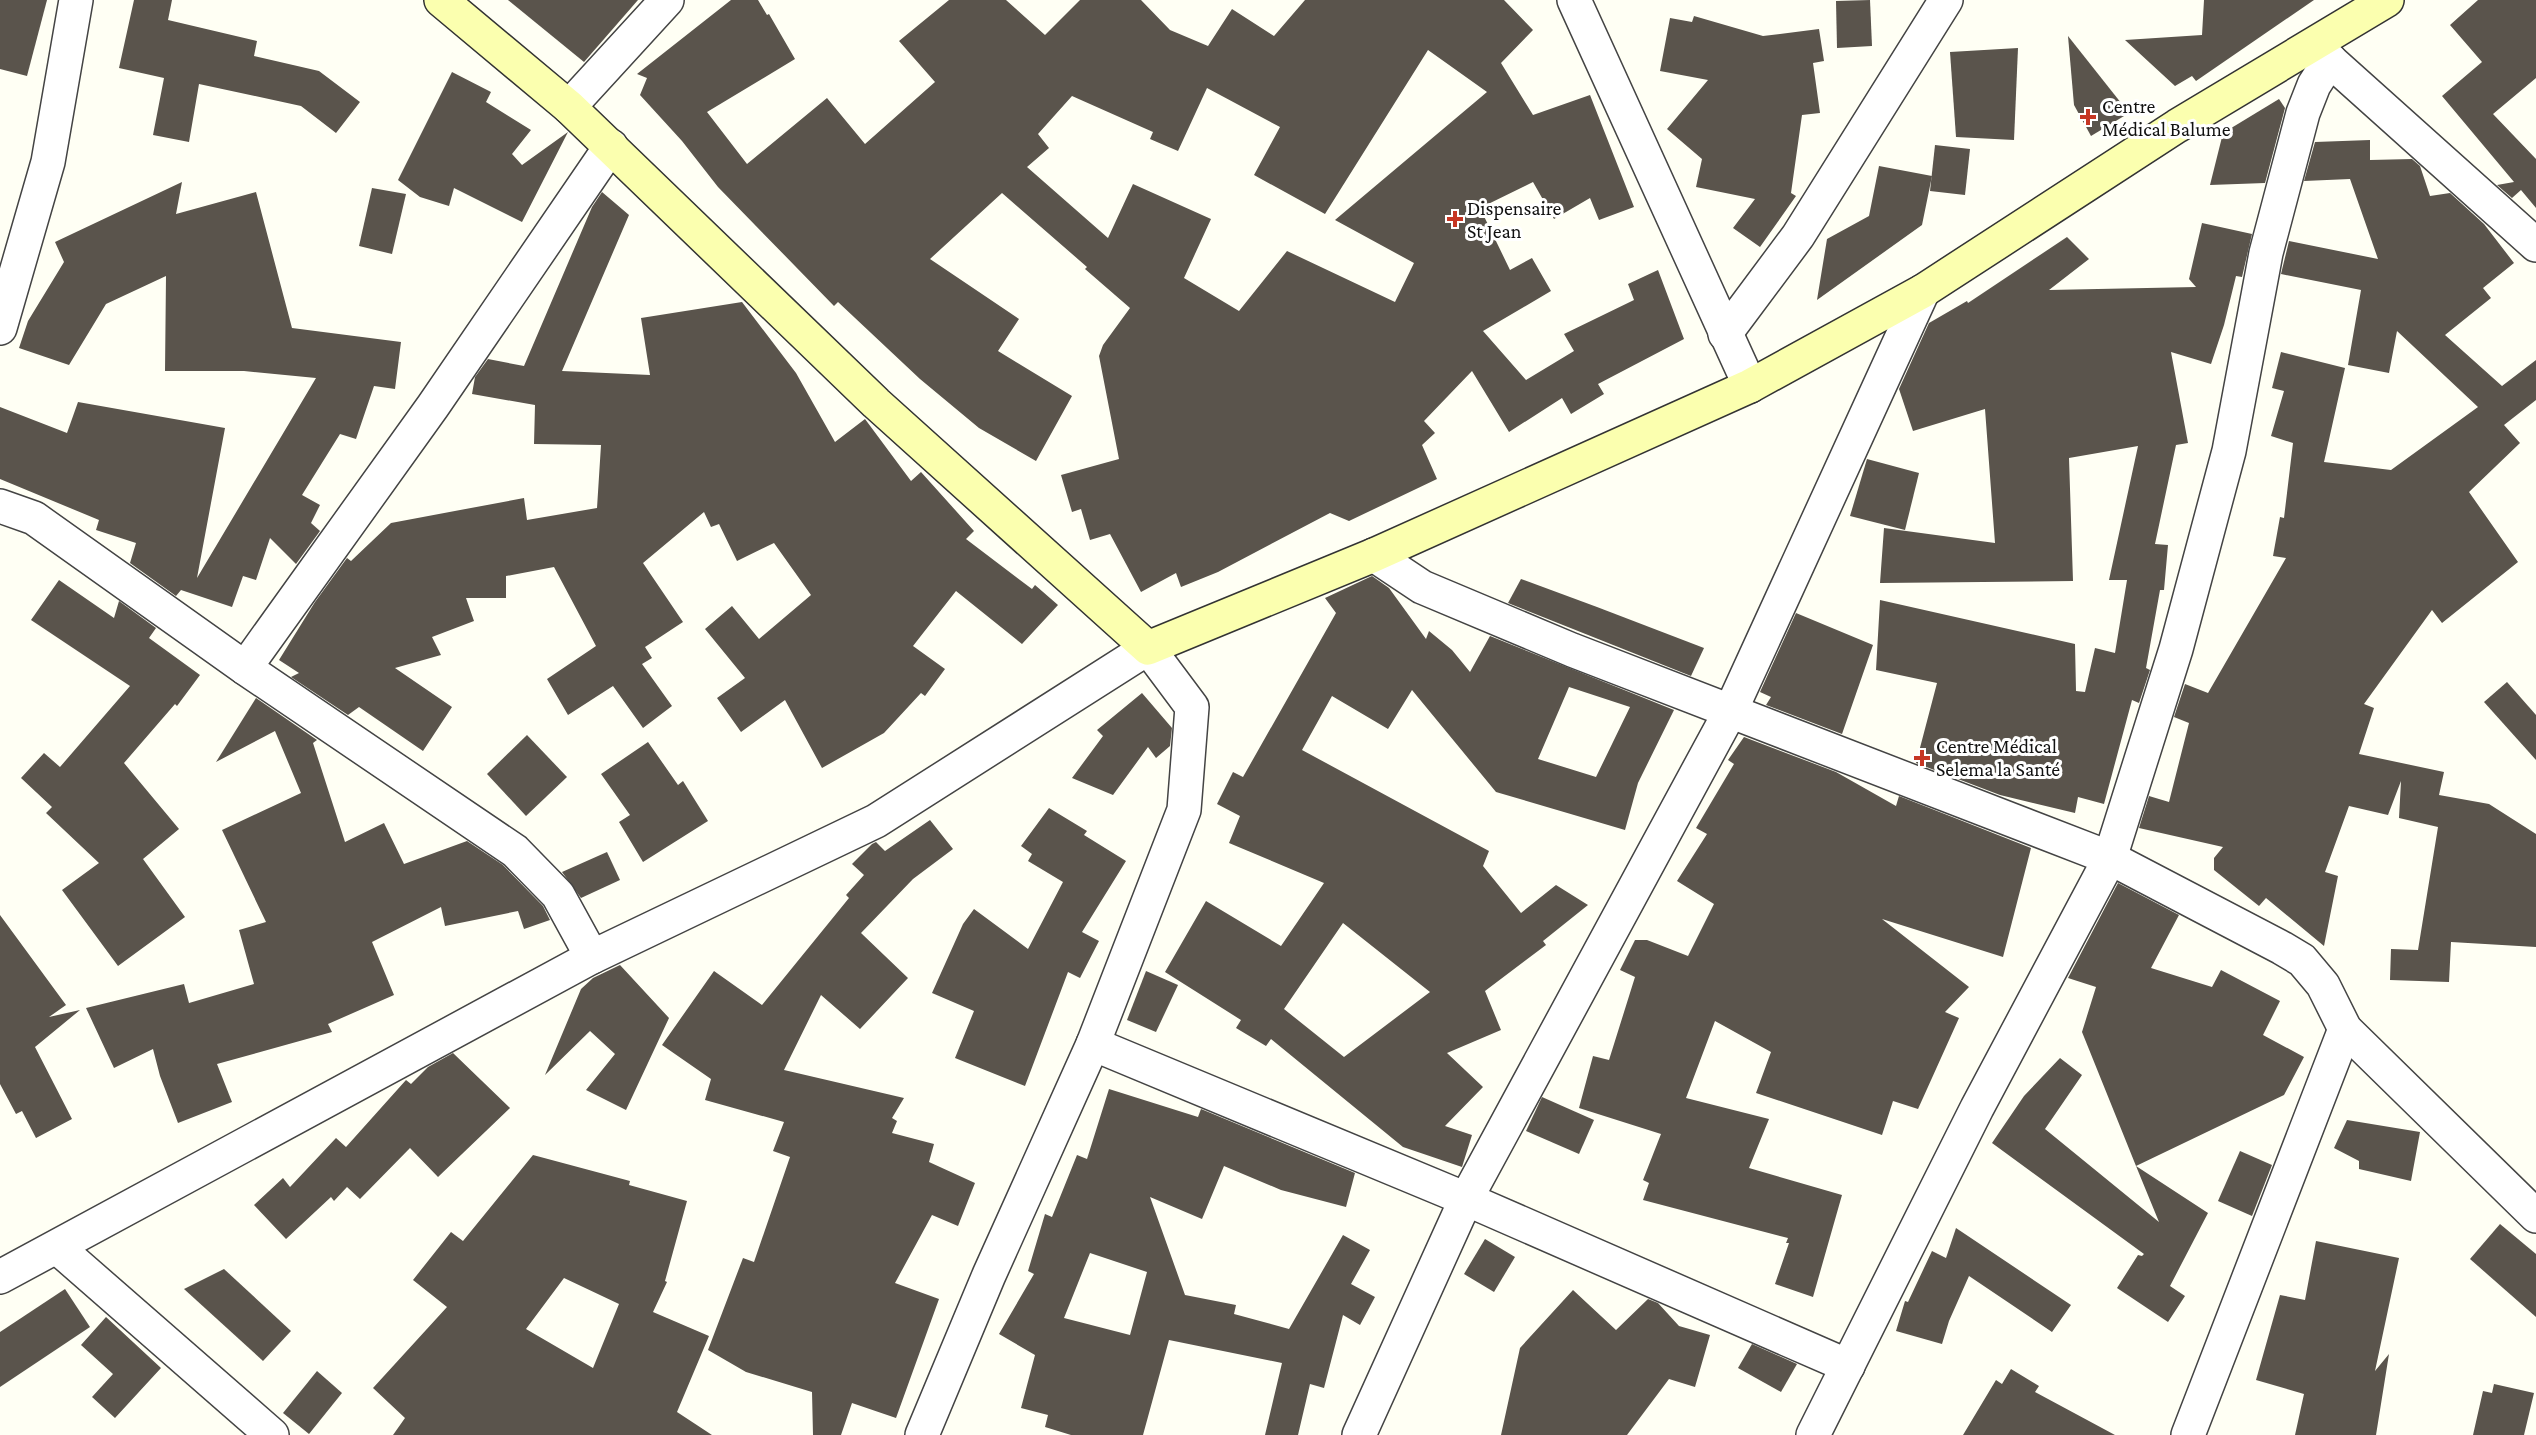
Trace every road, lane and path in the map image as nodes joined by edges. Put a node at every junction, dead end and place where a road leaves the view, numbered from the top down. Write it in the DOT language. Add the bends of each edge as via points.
graph roads {
  1 [pos="76,0"];
  2 [pos="441,0"];
  3 [pos="667,0"];
  4 [pos="1574,0"];
  5 [pos="1946,0"];
  6 [pos="2387,0"];
  7 [pos="2321,53"];
  8 [pos="569,107"];
  9 [pos="611,146"];
  10 [pos="2536,244"];
  11 [pos="1923,291"];
  12 [pos="0,328"];
  13 [pos="1725,334"];
  14 [pos="1750,386"];
  15 [pos="0,506"];
  16 [pos="1374,555"];
  17 [pos="1148,648"];
  18 [pos="245,668"];
  19 [pos="1731,710"];
  20 [pos="2110,858"];
  21 [pos="592,957"];
  22 [pos="2345,1029"];
  23 [pos="1093,1044"];
  24 [pos="1466,1199"];
  25 [pos="2536,1216"];
  26 [pos="58,1248"];
  27 [pos="0,1277"];
  28 [pos="1848,1366"];
  29 [pos="272,1435"];
  30 [pos="922,1435"];
  31 [pos="1359,1435"];
  32 [pos="1813,1435"];
  33 [pos="2188,1435"];
  1 -- 12 [label="street" via="48,162"];
  2 -- 8 [label="street"];
  3 -- 8 [label="street"];
  4 -- 13 [label="street"];
  5 -- 13 [label="street" via="1798,236"];
  6 -- 7 [label="street"];
  7 -- 10 [label="street"];
  7 -- 11 [label="street" via="2177,126"];
  7 -- 20 [label="street" via="2266,254 2226,462 2176,650"];
  8 -- 9 [label="street"];
  9 -- 17 [label="street" via="876,403"];
  9 -- 18 [label="street" via="433,406"];
  11 -- 14 [label="street"];
  11 -- 19 [label="street"];
  13 -- 14 [label="street"];
  14 -- 16 [label="street"];
  15 -- 18 [label="street" via="34,518"];
  16 -- 17 [label="street"];
  16 -- 19 [label="street" via="1422,587 1572,650"];
  17 -- 21 [label="street" via="876,822"];
  17 -- 23 [label="street" via="1192,707 1184,810"];
  18 -- 21 [label="street" via="515,851 558,895"];
  19 -- 20 [label="street"];
  19 -- 24 [label="street"];
  20 -- 22 [label="street" via="2302,960 2323,985"];
  20 -- 28 [label="street" via="1977,1108"];
  21 -- 26 [label="street"];
  22 -- 25 [label="street"];
  22 -- 33 [label="street"];
  23 -- 24 [label="street"];
  23 -- 30 [label="street"];
  24 -- 28 [label="street"];
  24 -- 31 [label="street"];
  26 -- 27 [label="street"];
  26 -- 29 [label="street"];
  28 -- 32 [label="street"];
}
